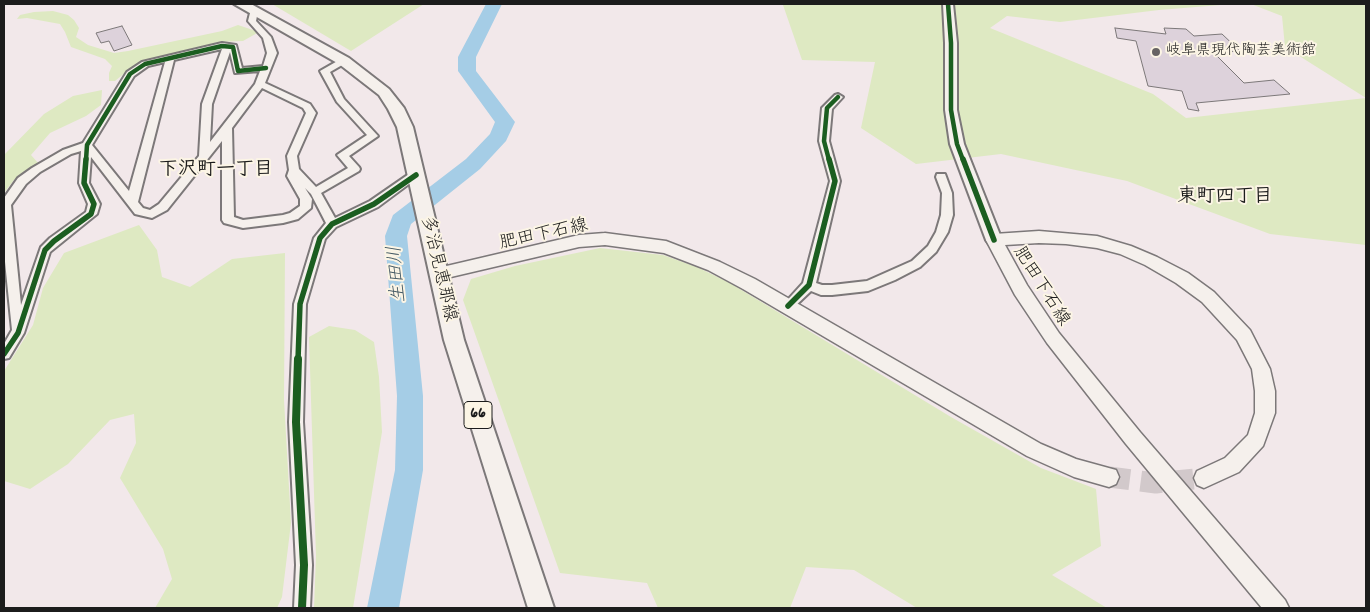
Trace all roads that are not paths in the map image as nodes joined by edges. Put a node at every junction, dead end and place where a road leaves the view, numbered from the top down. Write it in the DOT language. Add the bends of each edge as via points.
graph roads {
  1 [pos="948,4"];
  2 [pos="248,8"];
  3 [pos="227,47"];
  4 [pos="170,60"];
  5 [pos="344,61"];
  6 [pos="266,68"];
  7 [pos="260,84"];
  8 [pos="838,97"];
  9 [pos="227,128"];
  10 [pos="87,145"];
  11 [pos="204,156"];
  12 [pos="294,170"];
  13 [pos="941,177"];
  14 [pos="418,183"];
  15 [pos="315,192"];
  16 [pos="132,202"];
  17 [pos="4,205"];
  18 [pos="332,224"];
  19 [pos="994,240"];
  20 [pos="438,274"];
  21 [pos="808,285"];
  22 [pos="788,306"];
  23 [pos="18,333"];
  24 [pos="4,354"];
  25 [pos="1109,477"];
  26 [pos="1204,478"];
  27 [pos="302,608"];
  28 [pos="541,608"];
  29 [pos="1277,608"];
  1 -- 19 [label="street" via="951,110 957,144"];
  2 -- 5 [label="main road, 多治見恵那線 / 66"];
  2 -- 6 [label="street" via="252,21 267,37 272,53"];
  3 -- 4 [label="street"];
  3 -- 6 [label="street" via="233,48 238,71"];
  3 -- 11 [label="street" via="206,104"];
  4 -- 10 [label="street" via="145,64 130,74"];
  4 -- 16 [label="street"];
  5 -- 14 [label="main road, 多治見恵那線 / 66" via="384,92 396,108 405,126"];
  5 -- 15 [label="street" via="325,71 340,100 373,136 342,155 355,169"];
  6 -- 7 [label="street"];
  7 -- 9 [label="street"];
  7 -- 12 [label="street" via="307,106 311,113 292,156"];
  8 -- 21 [label="street" via="827,108 824,141 835,181"];
  9 -- 11 [label="street"];
  9 -- 12 [label="street" via="228,220 243,224 294,216 305,208 306,199 292,176"];
  10 -- 16 [label="street"];
  10 -- 17 [label="street" via="67,152 36,170 22,181"];
  10 -- 23 [label="street" via="84,182 94,204 91,214 46,250"];
  11 -- 16 [label="street" via="162,207 152,214 139,211"];
  12 -- 15 [label="street"];
  13 -- 21 [label="street" via="948,193 947,215 932,249 916,264 868,286 821,290"];
  14 -- 18 [label="street"];
  14 -- 20 [label="main road, 多治見恵那線 / 66"];
  15 -- 18 [label="street"];
  17 -- 23 [label="street"];
  18 -- 27 [label="street" via="320,238 300,304 296,422 304,565"];
  19 -- 26 [label="main road, 肥田下石線" via="1066,238 1125,250 1182,278 1208,297 1244,334 1261,369 1265,413 1256,440 1232,465"];
  19 -- 29 [label="main road, 肥田下石線" via="1021,290 1053,338"];
  20 -- 22 [label="main road, 肥田下石線" via="579,241 630,241 688,254"];
  20 -- 28 [label="main road, 多治見恵那線 / 66" via="454,340"];
  21 -- 22 [label="street"];
  22 -- 25 [label="main road, 肥田下石線" via="1034,450 1074,468"];
  23 -- 24 [label="street"];
}
